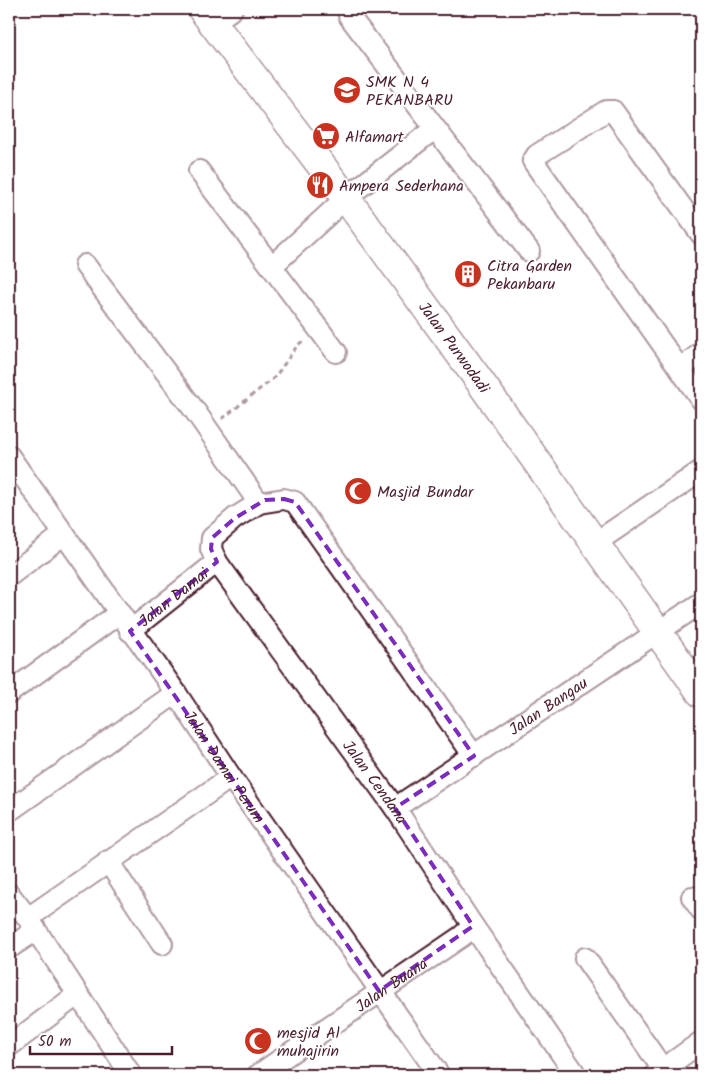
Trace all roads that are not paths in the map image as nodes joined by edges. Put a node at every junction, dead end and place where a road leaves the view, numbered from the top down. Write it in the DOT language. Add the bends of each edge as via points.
graph roads {
  1 [pos="216,14"];
  2 [pos="350,16"];
  3 [pos="434,129"];
  4 [pos="199,171"];
  5 [pos="346,198"];
  6 [pos="701,234"];
  7 [pos="529,251"];
  8 [pos="85,266"];
  9 [pos="272,266"];
  10 [pos="336,352"];
  11 [pos="701,353"];
  12 [pos="680,369"];
  13 [pos="701,399"];
  14 [pos="9,456"];
  15 [pos="701,471"];
  16 [pos="259,503"];
  17 [pos="64,534"];
  18 [pos="595,543"];
  19 [pos="217,562"];
  20 [pos="9,576"];
  21 [pos="701,604"];
  22 [pos="118,614"];
  23 [pos="130,632"];
  24 [pos="659,633"];
  25 [pos="9,693"];
  26 [pos="701,693"];
  27 [pos="176,694"];
  28 [pos="474,756"];
  29 [pos="231,777"];
  30 [pos="395,808"];
  31 [pos="9,811"];
  32 [pos="108,862"];
  33 [pos="9,894"];
  34 [pos="31,924"];
  35 [pos="473,926"];
  36 [pos="162,944"];
  37 [pos="9,948"];
  38 [pos="585,958"];
  39 [pos="379,991"];
  40 [pos="77,995"];
  41 [pos="701,1042"];
  42 [pos="9,1046"];
  43 [pos="125,1073"];
  44 [pos="662,1074"];
  45 [pos="258,1075"];
  46 [pos="439,1075"];
  47 [pos="576,1075"];
  1 -- 5 [label="street, Jalan Purwodadi"];
  2 -- 3 [label="street"];
  3 -- 5 [label="street"];
  3 -- 7 [label="street"];
  4 -- 9 [label="street"];
  5 -- 9 [label="street"];
  5 -- 18 [label="street, Jalan Purwodadi"];
  6 -- 12 [label="street" via="613,111 606,111 537,155 534,161"];
  8 -- 16 [label="street"];
  9 -- 10 [label="street"];
  11 -- 12 [label="street"];
  12 -- 13 [label="street"];
  14 -- 17 [label="street, Jalan Damai Perum"];
  15 -- 18 [label="street"];
  16 -- 19 [label="street, Jalan Cendana" via="234,518 212,538 211,549"];
  16 -- 28 [label="street" via="284,499 295,502"];
  17 -- 20 [label="street"];
  17 -- 22 [label="street, Jalan Damai Perum"];
  18 -- 24 [label="street, Jalan Purwodadi"];
  19 -- 23 [label="street, Jalan Damai"];
  19 -- 30 [label="street, Jalan Cendana"];
  21 -- 24 [label="street, Jalan Bangau"];
  22 -- 23 [label="street, Jalan Damai Perum"];
  22 -- 25 [label="street"];
  23 -- 27 [label="street, Jalan Damai Perum"];
  24 -- 26 [label="street, Jalan Purwodadi"];
  24 -- 28 [label="street, Jalan Bangau"];
  27 -- 29 [label="street, Jalan Damai Perum"];
  27 -- 31 [label="street"];
  28 -- 30 [label="street, Jalan Bangau"];
  29 -- 32 [label="street"];
  29 -- 39 [label="street, Jalan Damai Perum"];
  30 -- 35 [label="street, Jalan Cendana"];
  32 -- 34 [label="street"];
  32 -- 36 [label="street"];
  33 -- 34 [label="street"];
  34 -- 37 [label="street"];
  34 -- 40 [label="street"];
  35 -- 39 [label="street, Jalan Buana"];
  35 -- 47 [label="street, Jalan Cendana"];
  38 -- 44 [label="street"];
  39 -- 45 [label="street, Jalan Buana"];
  39 -- 46 [label="street, Jalan Damai Perum"];
  40 -- 42 [label="street"];
  40 -- 43 [label="street"];
  41 -- 44 [label="street"];
}
